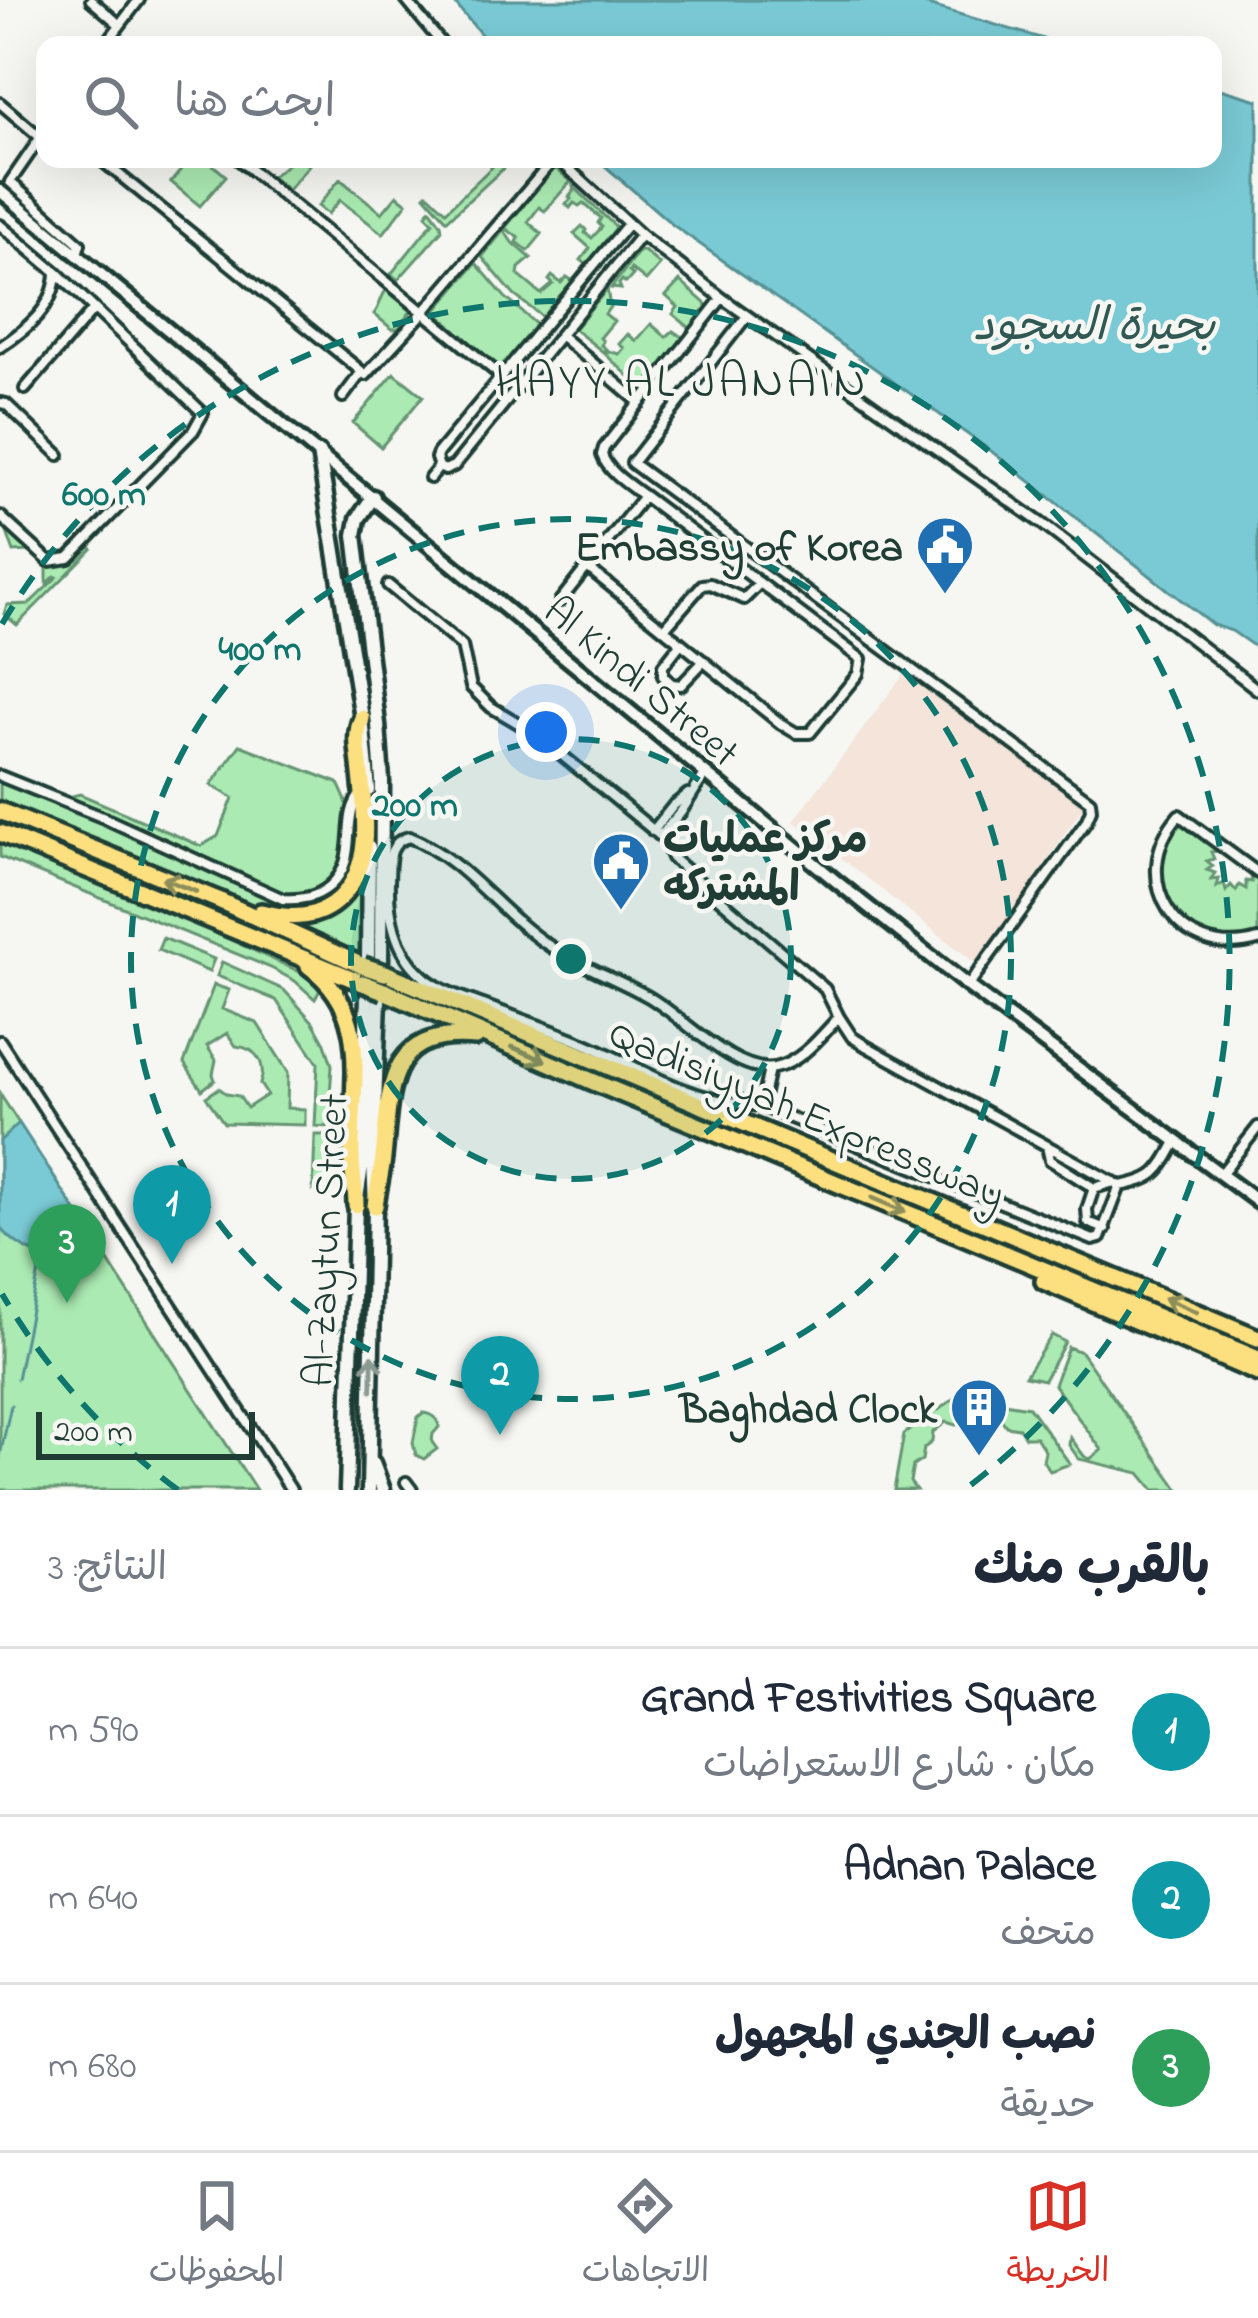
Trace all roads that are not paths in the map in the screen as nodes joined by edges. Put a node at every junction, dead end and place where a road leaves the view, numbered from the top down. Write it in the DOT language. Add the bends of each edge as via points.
graph roads {
  1 [pos="91,0"];
  2 [pos="139,0"];
  3 [pos="406,0"];
  4 [pos="120,26"];
  5 [pos="112,36"];
  6 [pos="436,36"];
  7 [pos="0,103"];
  8 [pos="36,129"];
  9 [pos="36,144"];
  10 [pos="111,168"];
  11 [pos="249,168"];
  12 [pos="548,168"];
  13 [pos="566,168"];
  14 [pos="0,191"];
  15 [pos="628,224"];
  16 [pos="0,225"];
  17 [pos="641,236"];
  18 [pos="77,255"];
  19 [pos="590,271"];
  20 [pos="56,272"];
  21 [pos="603,282"];
  22 [pos="722,298"];
  23 [pos="93,310"];
  24 [pos="423,313"];
  25 [pos="747,316"];
  26 [pos="547,324"];
  27 [pos="560,334"];
  28 [pos="0,347"];
  29 [pos="361,373"];
  30 [pos="502,377"];
  31 [pos="517,387"];
  32 [pos="25,389"];
  33 [pos="343,397"];
  34 [pos="0,403"];
  35 [pos="640,403"];
  36 [pos="319,453"];
  37 [pos="59,455"];
  38 [pos="439,467"];
  39 [pos="430,478"];
  40 [pos="644,496"];
  41 [pos="373,497"];
  42 [pos="0,516"];
  43 [pos="587,567"];
  44 [pos="760,583"];
  45 [pos="388,586"];
  46 [pos="560,602"];
  47 [pos="664,629"];
  48 [pos="681,643"];
  49 [pos="704,662"];
  50 [pos="1258,690"];
  51 [pos="362,718"];
  52 [pos="705,774"];
  53 [pos="0,776"];
  54 [pos="369,784"];
  55 [pos="0,811"];
  56 [pos="0,833"];
  57 [pos="657,834"];
  58 [pos="1258,873"];
  59 [pos="218,900"];
  60 [pos="1258,940"];
  61 [pos="286,952"];
  62 [pos="374,978"];
  63 [pos="968,986"];
  64 [pos="839,1016"];
  65 [pos="0,1040"];
  66 [pos="495,1040"];
  67 [pos="769,1069"];
  68 [pos="761,1106"];
  69 [pos="1258,1127"];
  70 [pos="1176,1141"];
  71 [pos="1047,1146"];
  72 [pos="1221,1174"];
  73 [pos="1117,1184"];
  74 [pos="1094,1188"];
  75 [pos="357,1198"];
  76 [pos="375,1198"];
  77 [pos="1258,1202"];
  78 [pos="929,1222"];
  79 [pos="1105,1229"];
  80 [pos="1258,1338"];
  81 [pos="1258,1358"];
  82 [pos="1258,1373"];
  83 [pos="370,1447"];
  84 [pos="291,1490"];
  85 [pos="347,1490"];
  86 [pos="369,1490"];
  87 [pos="383,1490"];
  1 -- 4 [label="street"];
  2 -- 4 [label="street"];
  3 -- 6 [label="street"];
  4 -- 5 [label="street"];
  7 -- 8 [label="street"];
  9 -- 18 [label="street" via="10,182 80,244"];
  10 -- 29 [label="street"];
  11 -- 24 [label="street"];
  12 -- 24 [label="street"];
  13 -- 15 [label="street"];
  14 -- 18 [label="street, Al Kindi Street"];
  15 -- 17 [label="street"];
  15 -- 19 [label="street"];
  16 -- 20 [label="street"];
  17 -- 21 [label="street"];
  17 -- 22 [label="street"];
  18 -- 36 [label="street, Al Kindi Street"];
  19 -- 21 [label="street"];
  19 -- 26 [label="street"];
  20 -- 23 [label="street"];
  20 -- 28 [label="street" via="36,317"];
  21 -- 27 [label="street"];
  22 -- 25 [label="street"];
  22 -- 35 [label="street"];
  23 -- 32 [label="street"];
  23 -- 42 [label="street" via="203,417 69,558 49,561"];
  24 -- 29 [label="street"];
  24 -- 30 [label="street"];
  25 -- 50 [label="street" via="1040,523"];
  25 -- 63 [label="street" via="632,463 1090,801 1086,822"];
  26 -- 27 [label="street" via="558,323"];
  26 -- 30 [label="street"];
  27 -- 31 [label="street"];
  27 -- 35 [label="street"];
  29 -- 33 [label="street"];
  30 -- 31 [label="street" via="514,376"];
  30 -- 38 [label="street" via="438,454"];
  31 -- 38 [label="street" via="454,466"];
  34 -- 37 [label="street"];
  35 -- 40 [label="street" via="602,454"];
  36 -- 41 [label="street, Al Kindi Street"];
  36 -- 51 [label="main road"];
  38 -- 39 [label="street"];
  40 -- 43 [label="street"];
  40 -- 44 [label="street"];
  41 -- 52 [label="street, Al Kindi Street"];
  41 -- 54 [label="main road, Al-Zaytun Street" via="355,535 379,724"];
  43 -- 46 [label="street"];
  43 -- 47 [label="street"];
  44 -- 47 [label="street" via="744,599 702,585"];
  44 -- 49 [label="street" via="861,658 858,674 810,733 796,733"];
  45 -- 57 [label="street" via="462,646 471,687 491,707 535,733"];
  47 -- 48 [label="street"];
  48 -- 49 [label="street"];
  48 -- 49 [label="street" via="663,666 668,681 681,685"];
  51 -- 54 [label="highway" via="357,734"];
  52 -- 57 [label="street"];
  52 -- 63 [label="street, Al Kindi Street"];
  53 -- 54 [label="street" via="283,899 312,897 335,881 349,856 354,803"];
  54 -- 59 [label="highway" via="360,864 333,905 282,917"];
  54 -- 62 [label="main road, Al-Zaytun Street"];
  59 -- 55 [label="highway, Qadisiyyah Expressway, one-way"];
  56 -- 61 [label="highway, Qadisiyyah Expressway"];
  57 -- 64 [label="street" via="672,858 824,989"];
  58 -- 60 [label="street" via="1179,814 1158,848 1159,890 1193,935 1221,944"];
  59 -- 62 [label="highway, Qadisiyyah Expressway"];
  61 -- 62 [label="highway, Qadisiyyah Expressway"];
  61 -- 75 [label="highway" via="332,987 352,1030"];
  62 -- 66 [label="highway, Qadisiyyah Expressway"];
  62 -- 75 [label="main road, Al-Zaytun Street"];
  62 -- 76 [label="main road, Al-Zaytun Street"];
  80 -- 62 [label="highway, Qadisiyyah Expressway, one-way"];
  63 -- 70 [label="street, Al Kindi Street"];
  64 -- 67 [label="street" via="806,1050"];
  64 -- 71 [label="street" via="866,1046"];
  65 -- 84 [label="street"];
  66 -- 76 [label="highway" via="433,1039 398,1067"];
  66 -- 78 [label="highway, Qadisiyyah Expressway, one-way"];
  67 -- 68 [label="street"];
  67 -- 68 [label="street" via="740,1060 653,999 546,944 430,846 409,837 392,847 394,927 433,984 706,1097"];
  68 -- 79 [label="street" via="1093,1240"];
  69 -- 72 [label="street"];
  70 -- 72 [label="street, Al Kindi Street"];
  70 -- 73 [label="street" via="1154,1176"];
  71 -- 73 [label="street"];
  71 -- 74 [label="street" via="1058,1168"];
  72 -- 77 [label="street, Al Kindi Street"];
  73 -- 74 [label="street"];
  73 -- 79 [label="street"];
  74 -- 79 [label="street" via="1086,1219"];
  75 -- 76 [label="main road" via="367,1177"];
  75 -- 85 [label="main road, Al-Zaytun Street"];
  83 -- 76 [label="main road, Al-Zaytun Street, one-way"];
  78 -- 81 [label="highway, Qadisiyyah Expressway"];
  78 -- 82 [label="highway"];
  83 -- 86 [label="main road, Al-Zaytun Street"];
  83 -- 87 [label="main road"];
}
